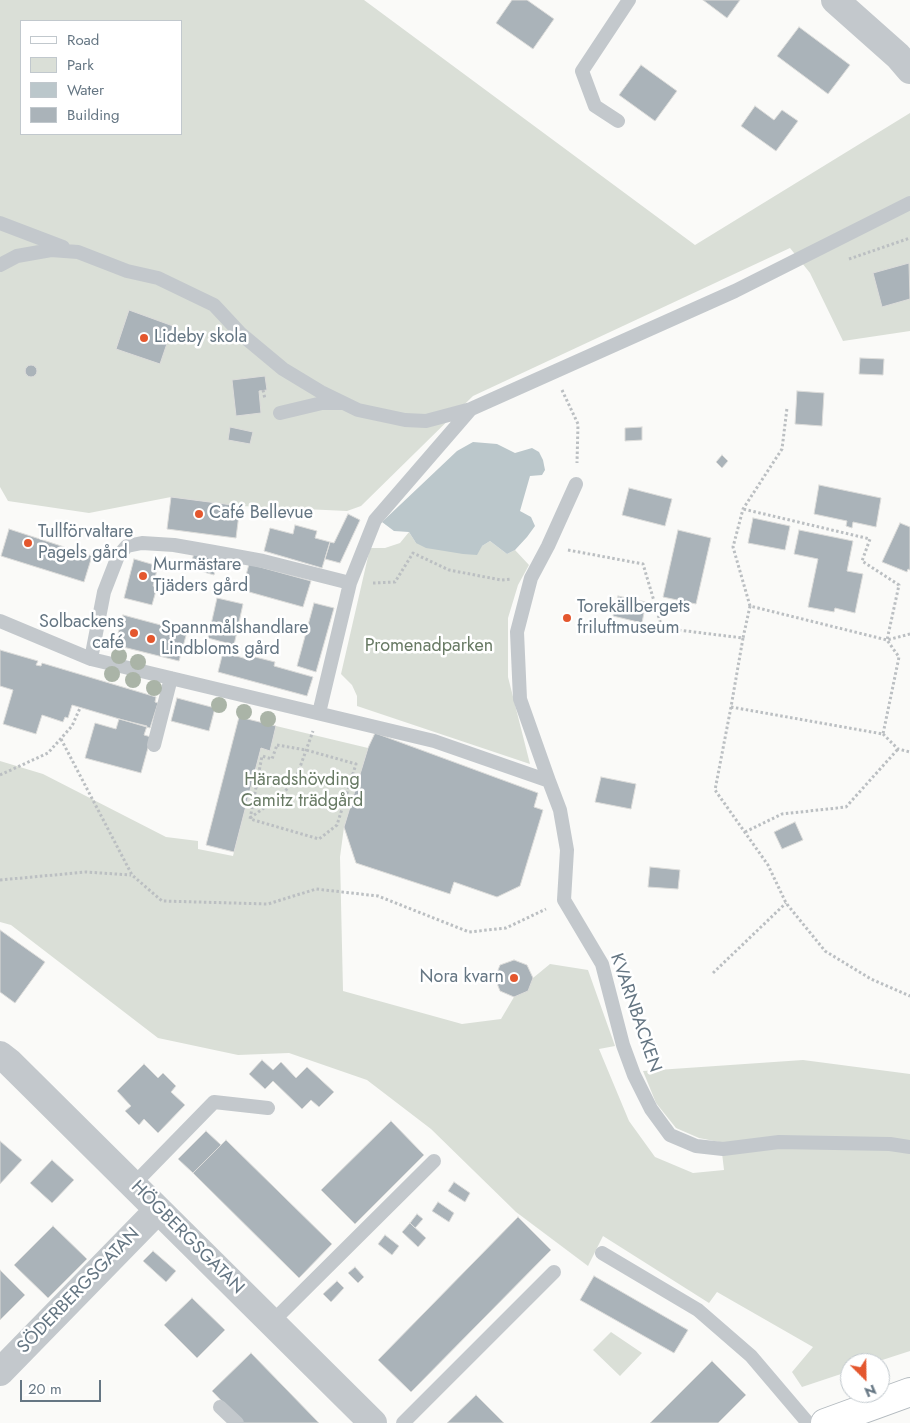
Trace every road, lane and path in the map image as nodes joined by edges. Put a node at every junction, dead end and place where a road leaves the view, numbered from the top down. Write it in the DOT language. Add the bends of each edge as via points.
graph roads {
  1 [pos="629,0"];
  2 [pos="835,0"];
  3 [pos="910,70"];
  4 [pos="618,122"];
  5 [pos="910,203"];
  6 [pos="0,223"];
  7 [pos="78,252"];
  8 [pos="0,265"];
  9 [pos="553,372"];
  10 [pos="346,403"];
  11 [pos="787,408"];
  12 [pos="471,409"];
  13 [pos="280,413"];
  14 [pos="576,484"];
  15 [pos="743,509"];
  16 [pos="548,546"];
  17 [pos="531,578"];
  18 [pos="350,584"];
  19 [pos="750,606"];
  20 [pos="0,621"];
  21 [pos="910,634"];
  22 [pos="743,638"];
  23 [pos="887,640"];
  24 [pos="91,658"];
  25 [pos="171,678"];
  26 [pos="731,707"];
  27 [pos="80,708"];
  28 [pos="320,713"];
  29 [pos="883,734"];
  30 [pos="61,739"];
  31 [pos="154,745"];
  32 [pos="898,749"];
  33 [pos="306,750"];
  34 [pos="910,752"];
  35 [pos="0,775"];
  36 [pos="549,781"];
  37 [pos="250,819"];
  38 [pos="745,832"];
  39 [pos="132,875"];
  40 [pos="0,880"];
  41 [pos="564,900"];
  42 [pos="786,903"];
  43 [pos="713,973"];
  44 [pos="910,996"];
  45 [pos="0,1055"];
  46 [pos="268,1108"];
  47 [pos="910,1147"];
  48 [pos="434,1161"];
  49 [pos="133,1185"];
  50 [pos="158,1210"];
  51 [pos="602,1253"];
  52 [pos="554,1272"];
  53 [pos="272,1322"];
  54 [pos="0,1372"];
  55 [pos="910,1392"];
  56 [pos="220,1407"];
  57 [pos="237,1423"];
  58 [pos="373,1423"];
  59 [pos="403,1423"];
  60 [pos="808,1423"];
  61 [pos="825,1423"];
  1 -- 4 [label="lane" via="582,71 595,106"];
  2 -- 3 [label="street"];
  5 -- 9 [label="lane" via="735,291"];
  6 -- 7 [label="lane"];
  7 -- 8 [label="lane" via="51,250 17,256"];
  7 -- 10 [label="lane" via="127,271 158,278 214,305 241,334 283,369"];
  9 -- 12 [label="lane"];
  9 -- 14 [label="path" via="578,424"];
  10 -- 12 [label="lane" via="358,410 405,420 426,421"];
  10 -- 13 [label="lane" via="322,403"];
  11 -- 15 [label="path" via="782,450"];
  12 -- 18 [label="lane" via="375,520"];
  14 -- 16 [label="lane"];
  15 -- 19 [label="path" via="733,547"];
  15 -- 23 [label="path" via="870,539 862,561 899,584"];
  16 -- 17 [label="lane"];
  16 -- 22 [label="path" via="643,564 662,628"];
  17 -- 18 [label="path" via="501,580 448,570 413,553 395,582"];
  17 -- 36 [label="lane" via="517,632 520,698"];
  18 -- 24 [label="lane" via="263,562 174,545 142,543 127,546 118,556 104,592"];
  18 -- 28 [label="lane"];
  19 -- 22 [label="path"];
  19 -- 23 [label="path"];
  20 -- 24 [label="lane"];
  21 -- 23 [label="path"];
  22 -- 26 [label="path"];
  23 -- 29 [label="path" via="899,657"];
  24 -- 25 [label="lane"];
  25 -- 28 [label="lane"];
  25 -- 31 [label="lane"];
  26 -- 29 [label="path"];
  26 -- 38 [label="path" via="715,790"];
  27 -- 30 [label="path" via="72,726"];
  28 -- 33 [label="path"];
  28 -- 36 [label="lane" via="434,741"];
  29 -- 32 [label="path"];
  30 -- 35 [label="path" via="48,754"];
  30 -- 39 [label="path"];
  32 -- 34 [label="path"];
  32 -- 38 [label="path" via="846,807 782,814"];
  33 -- 37 [label="path" via="295,781"];
  33 -- 37 [label="path" via="276,745 272,759 262,756"];
  33 -- 37 [label="path" via="356,764 337,825 319,838"];
  36 -- 41 [label="lane" via="560,810 568,850"];
  38 -- 42 [label="path" via="768,865"];
  39 -- 40 [label="path" via="86,872"];
  39 -- 41 [label="path" via="162,901 268,904 316,889 378,896 469,932 506,928"];
  41 -- 47 [label="lane, KVARNBACKEN" via="602,964 634,1075 651,1109 670,1134 696,1146 723,1149 779,1142"];
  42 -- 43 [label="path"];
  42 -- 44 [label="path" via="825,951 872,979"];
  45 -- 49 [label="street, HÖGBERGSGATAN"];
  46 -- 49 [label="lane" via="214,1102"];
  48 -- 53 [label="lane"];
  49 -- 50 [label="street, HÖGBERGSGATAN"];
  50 -- 53 [label="street, HÖGBERGSGATAN"];
  50 -- 54 [label="street, SÖDERBERGSGATAN"];
  51 -- 60 [label="lane" via="698,1310 751,1356"];
  52 -- 59 [label="lane"];
  53 -- 58 [label="street, HÖGBERGSGATAN"];
  55 -- 61 [label="street"];
  56 -- 57 [label="lane"];
}
